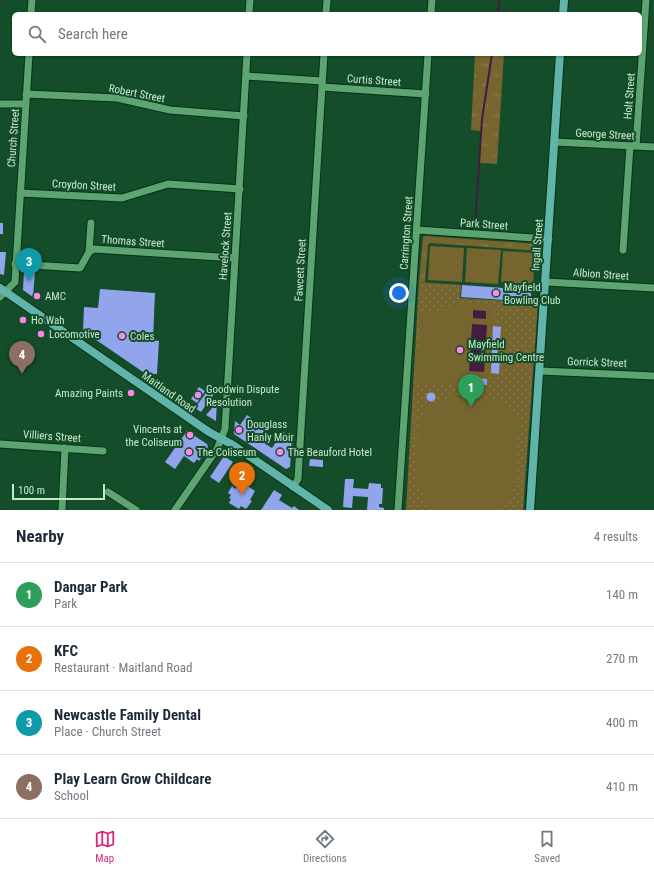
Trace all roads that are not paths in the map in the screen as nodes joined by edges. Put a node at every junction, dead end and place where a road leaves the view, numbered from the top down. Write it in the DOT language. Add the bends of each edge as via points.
graph roads {
  1 [pos="32,0"];
  2 [pos="250,0"];
  3 [pos="327,0"];
  4 [pos="432,0"];
  5 [pos="564,0"];
  6 [pos="646,0"];
  7 [pos="31,12"];
  8 [pos="250,12"];
  9 [pos="326,12"];
  10 [pos="431,12"];
  11 [pos="563,12"];
  12 [pos="642,45"];
  13 [pos="29,56"];
  14 [pos="247,56"];
  15 [pos="324,56"];
  16 [pos="428,56"];
  17 [pos="560,56"];
  18 [pos="641,56"];
  19 [pos="246,76"];
  20 [pos="322,84"];
  21 [pos="26,94"];
  22 [pos="426,94"];
  23 [pos="0,104"];
  24 [pos="26,104"];
  25 [pos="244,116"];
  26 [pos="555,142"];
  27 [pos="633,146"];
  28 [pos="654,147"];
  29 [pos="240,189"];
  30 [pos="20,193"];
  31 [pos="91,223"];
  32 [pos="417,230"];
  33 [pos="549,239"];
  34 [pos="623,250"];
  35 [pos="90,252"];
  36 [pos="235,258"];
  37 [pos="15,264"];
  38 [pos="546,282"];
  39 [pos="654,288"];
  40 [pos="2,292"];
  41 [pos="540,371"];
  42 [pos="654,376"];
  43 [pos="221,438"];
  44 [pos="0,444"];
  45 [pos="65,448"];
  46 [pos="103,451"];
  47 [pos="293,487"];
  48 [pos="108,492"];
  49 [pos="62,510"];
  50 [pos="136,510"];
  51 [pos="175,510"];
  52 [pos="328,510"];
  53 [pos="398,510"];
  54 [pos="530,510"];
  1 -- 7 [label="street"];
  2 -- 8 [label="street"];
  3 -- 9 [label="street"];
  4 -- 10 [label="street"];
  5 -- 11 [label="main road"];
  6 -- 12 [label="street, Holt Street"];
  13 -- 21 [label="street, Church Street"];
  14 -- 19 [label="street, Havelock Street"];
  15 -- 20 [label="street, Fawcett Street"];
  16 -- 22 [label="street, Carrington Street"];
  17 -- 26 [label="main road, Ingall Street"];
  18 -- 27 [label="street, Holt Street"];
  19 -- 20 [label="street, Curtis Street"];
  19 -- 25 [label="street, Havelock Street"];
  20 -- 22 [label="street, Curtis Street"];
  20 -- 47 [label="street, Fawcett Street" via="298,479"];
  21 -- 24 [label="street, Church Street"];
  21 -- 25 [label="street, Robert Street" via="117,98 170,110"];
  22 -- 32 [label="street, Carrington Street"];
  23 -- 24 [label="street"];
  24 -- 30 [label="street, Church Street"];
  25 -- 29 [label="street, Havelock Street"];
  26 -- 27 [label="street, George Street"];
  26 -- 33 [label="main road, Ingall Street"];
  27 -- 28 [label="street, George Street"];
  27 -- 34 [label="street, Holt Street"];
  29 -- 30 [label="street, Croydon Street" via="168,184 122,198"];
  29 -- 36 [label="street, Havelock Street"];
  30 -- 37 [label="street, Church Street"];
  31 -- 35 [label="street"];
  32 -- 33 [label="street, Park Street"];
  32 -- 53 [label="street, Carrington Street"];
  33 -- 38 [label="main road, Ingall Street"];
  35 -- 36 [label="street, Thomas Street" via="94,249"];
  35 -- 37 [label="street, Thomas Street" via="80,268"];
  36 -- 43 [label="street, Havelock Street" via="225,428"];
  37 -- 40 [label="street, Church Street" via="14,282"];
  38 -- 39 [label="street, Albion Street"];
  38 -- 41 [label="main road, Ingall Street"];
  40 -- 43 [label="main road, Maitland Road"];
  41 -- 42 [label="street, Gorrick Street"];
  41 -- 54 [label="main road, Ingall Street"];
  43 -- 47 [label="main road, Maitland Road"];
  43 -- 51 [label="street, Havelock Street" via="217,449"];
  44 -- 45 [label="street, Villiers Street"];
  45 -- 46 [label="street, Villiers Street"];
  45 -- 49 [label="street"];
  47 -- 52 [label="main road, Maitland Road"];
  48 -- 50 [label="street"];
}
